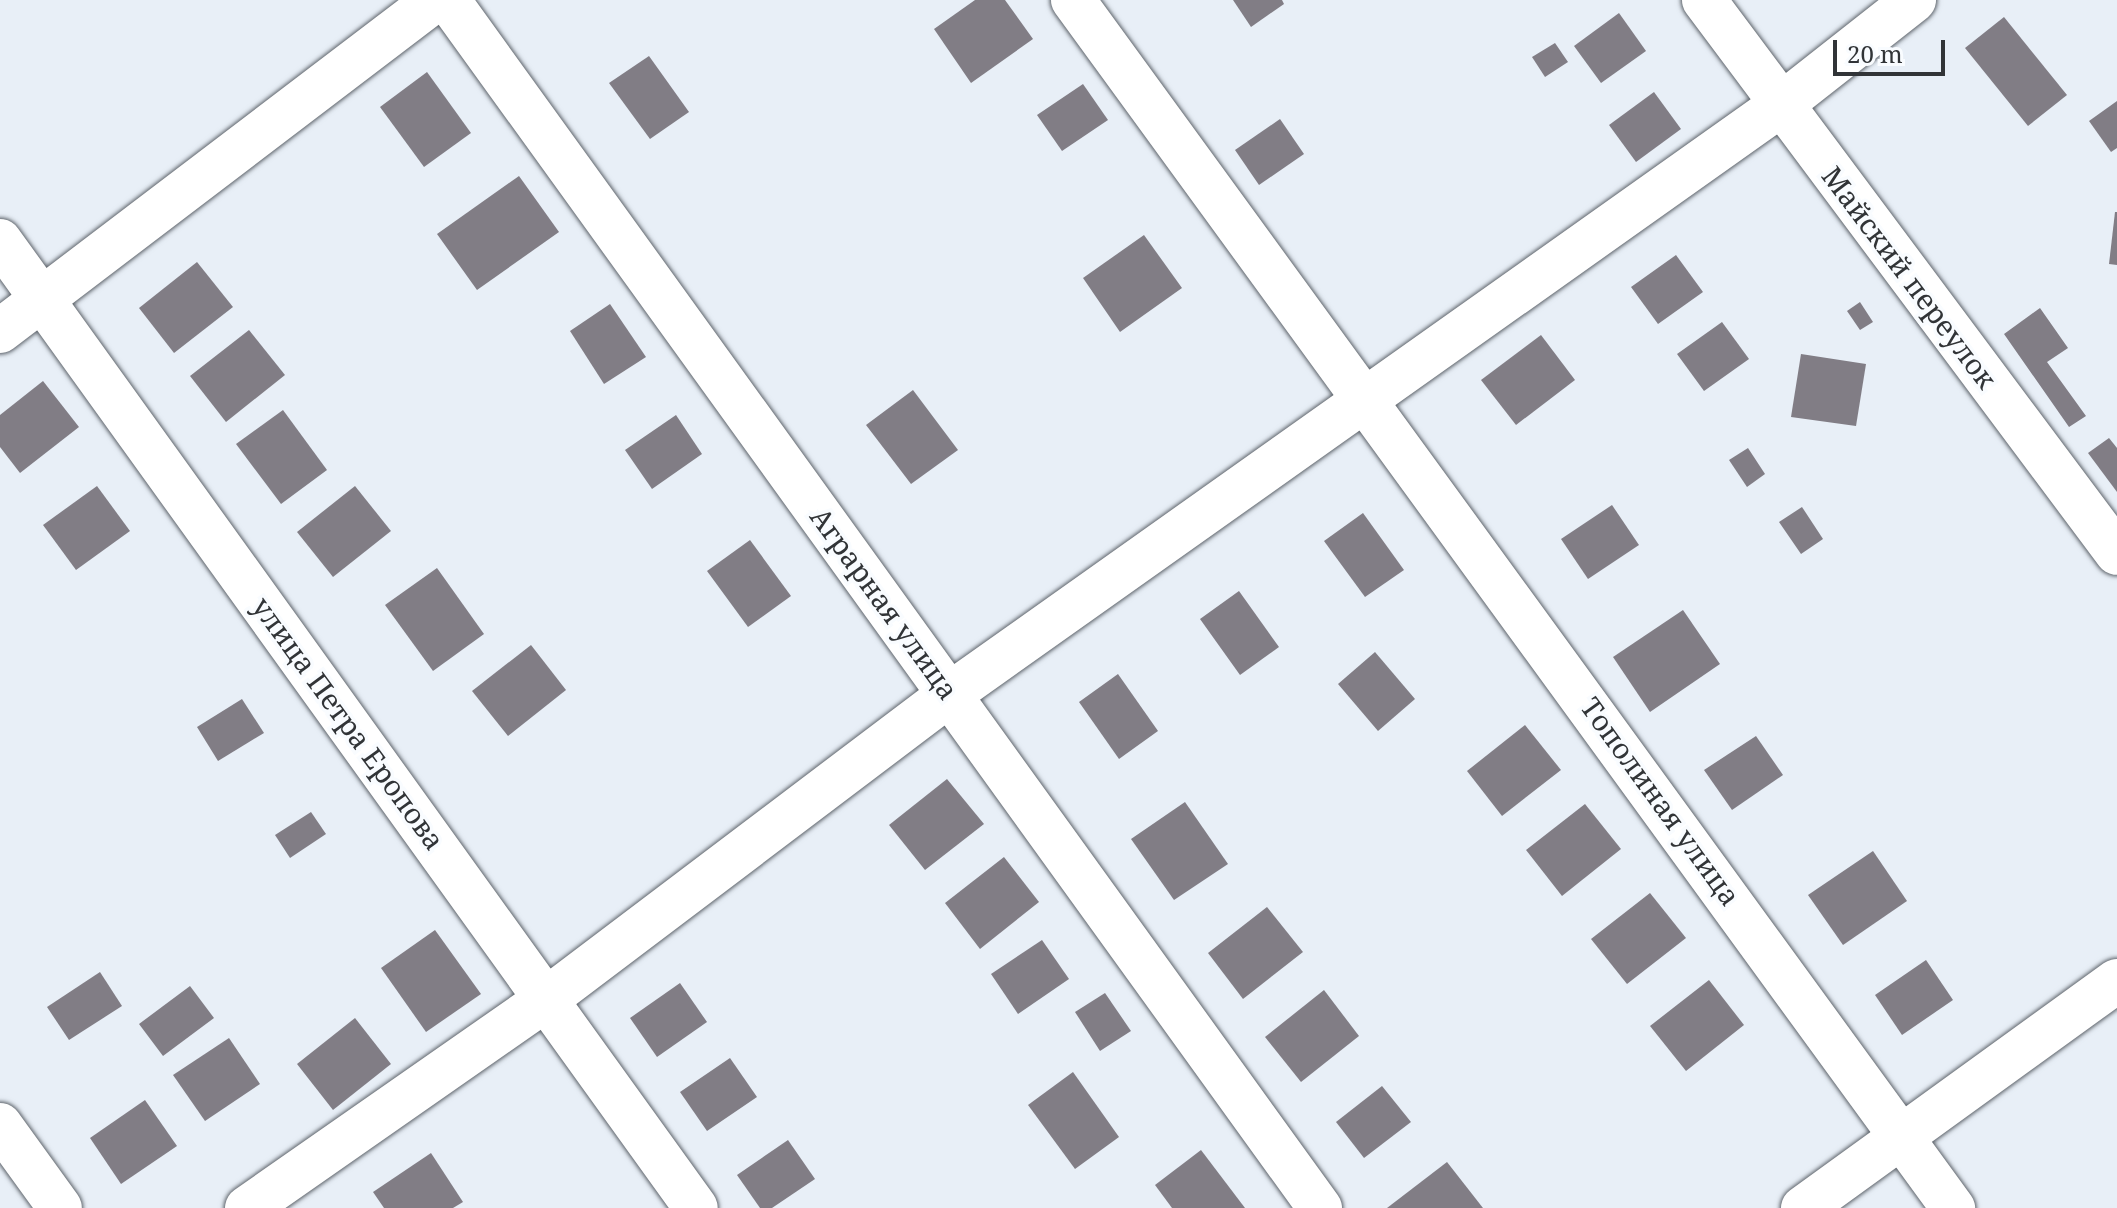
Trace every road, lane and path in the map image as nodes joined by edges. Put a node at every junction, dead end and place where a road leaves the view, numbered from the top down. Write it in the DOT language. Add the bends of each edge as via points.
graph roads {
  1 [pos="435,0"];
  2 [pos="448,0"];
  3 [pos="1073,0"];
  4 [pos="1704,0"];
  5 [pos="1914,0"];
  6 [pos="1782,104"];
  7 [pos="0,241"];
  8 [pos="43,300"];
  9 [pos="0,331"];
  10 [pos="1361,400"];
  11 [pos="2117,553"];
  12 [pos="950,694"];
  13 [pos="2117,981"];
  14 [pos="548,998"];
  15 [pos="0,1125"];
  16 [pos="1903,1137"];
  17 [pos="60,1208"];
  18 [pos="247,1208"];
  19 [pos="696,1208"];
  20 [pos="1320,1208"];
  21 [pos="1803,1208"];
  22 [pos="1953,1208"];
  1 -- 8 [label="street"];
  2 -- 12 [label="street, Аграрная улица"];
  3 -- 10 [label="street, Тополиная улица"];
  4 -- 6 [label="street, Майский переулок"];
  5 -- 6 [label="street"];
  6 -- 10 [label="street"];
  6 -- 11 [label="street, Майский переулок"];
  7 -- 8 [label="street, улица Петра Еропова"];
  8 -- 9 [label="street"];
  8 -- 14 [label="street, улица Петра Еропова"];
  10 -- 12 [label="street"];
  10 -- 16 [label="street, Тополиная улица" via="1435,488"];
  12 -- 14 [label="street"];
  12 -- 20 [label="street, Аграрная улица"];
  13 -- 16 [label="street"];
  14 -- 18 [label="street"];
  14 -- 19 [label="street, улица Петра Еропова"];
  15 -- 17 [label="street"];
  16 -- 21 [label="street"];
  16 -- 22 [label="street, Тополиная улица"];
}
